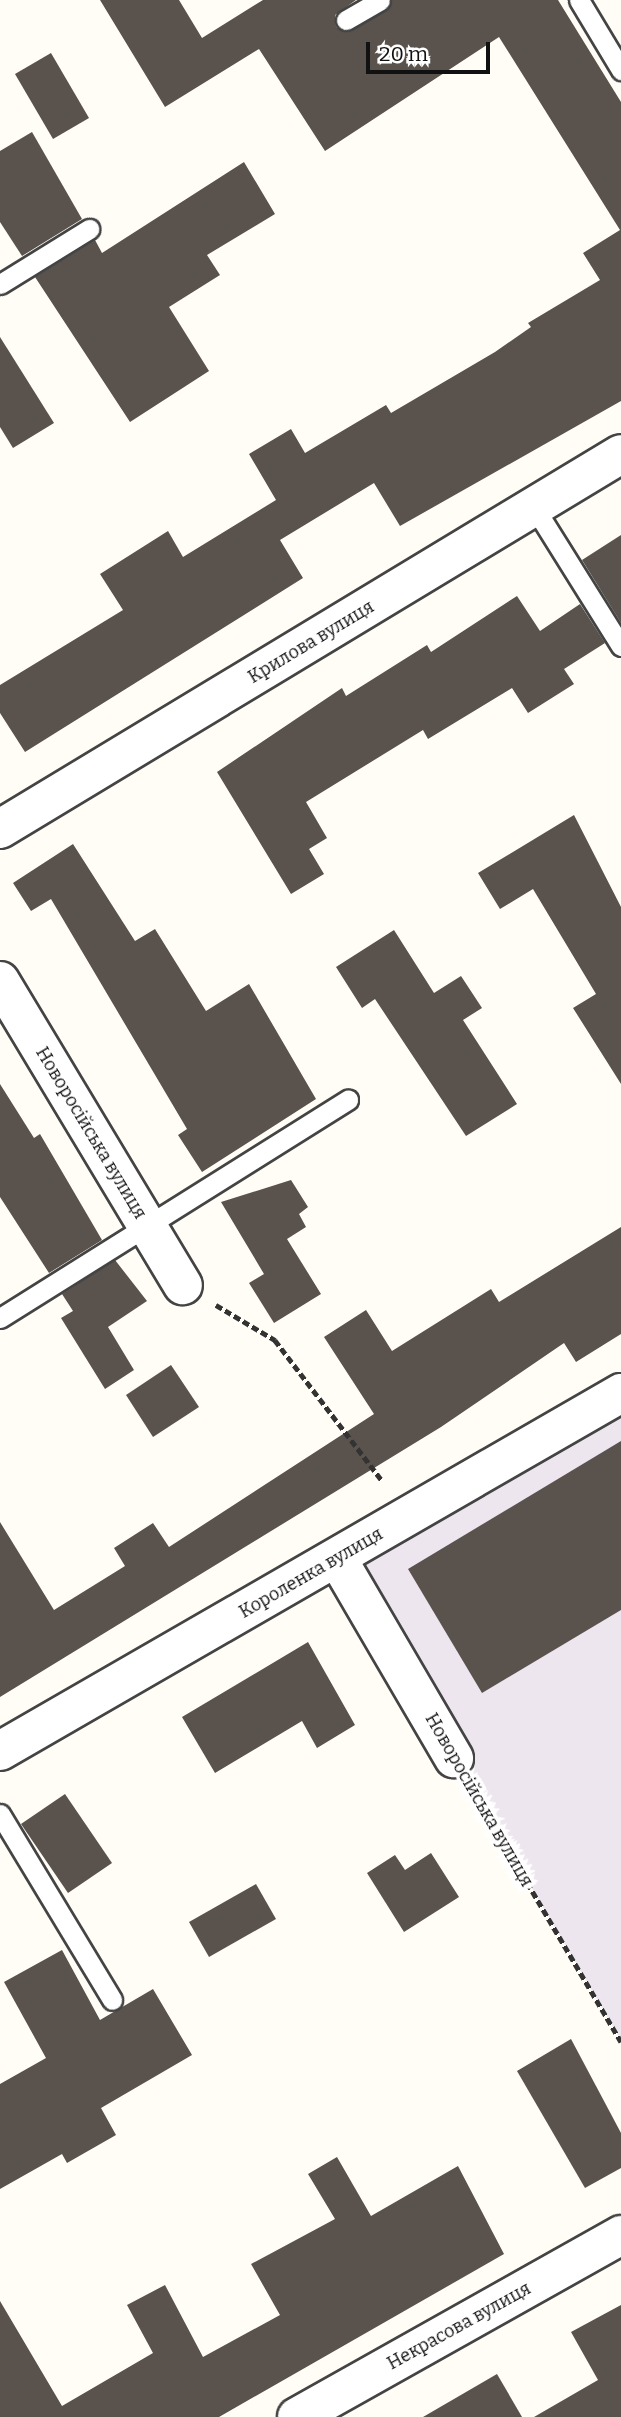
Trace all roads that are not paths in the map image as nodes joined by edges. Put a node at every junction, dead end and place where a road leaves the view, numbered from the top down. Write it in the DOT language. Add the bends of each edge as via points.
graph roads {
  1 [pos="380,0"];
  2 [pos="579,0"];
  3 [pos="346,20"];
  4 [pos="621,70"];
  5 [pos="89,229"];
  6 [pos="0,284"];
  7 [pos="621,454"];
  8 [pos="534,507"];
  9 [pos="621,646"];
  10 [pos="0,829"];
  11 [pos="0,981"];
  12 [pos="348,1100"];
  13 [pos="145,1223"];
  14 [pos="183,1285"];
  15 [pos="0,1318"];
  16 [pos="621,1393"];
  17 [pos="337,1558"];
  18 [pos="0,1751"];
  19 [pos="454,1758"];
  20 [pos="0,1814"];
  21 [pos="112,2000"];
  22 [pos="621,2235"];
  23 [pos="299,2416"];
  1 -- 3 [label="lane"];
  2 -- 4 [label="lane"];
  5 -- 6 [label="lane"];
  7 -- 8 [label="street, Крилова вулиця"];
  8 -- 9 [label="lane"];
  8 -- 10 [label="street, Крилова вулиця"];
  11 -- 13 [label="street, Новоросійська вулиця"];
  12 -- 13 [label="lane"];
  13 -- 14 [label="street, Новоросійська вулиця"];
  13 -- 15 [label="lane"];
  16 -- 17 [label="street, Короленка вулиця"];
  17 -- 18 [label="street, Короленка вулиця"];
  17 -- 19 [label="street, Новоросійська вулиця"];
  20 -- 21 [label="lane"];
  22 -- 23 [label="street, Некрасова вулиця"];
}
